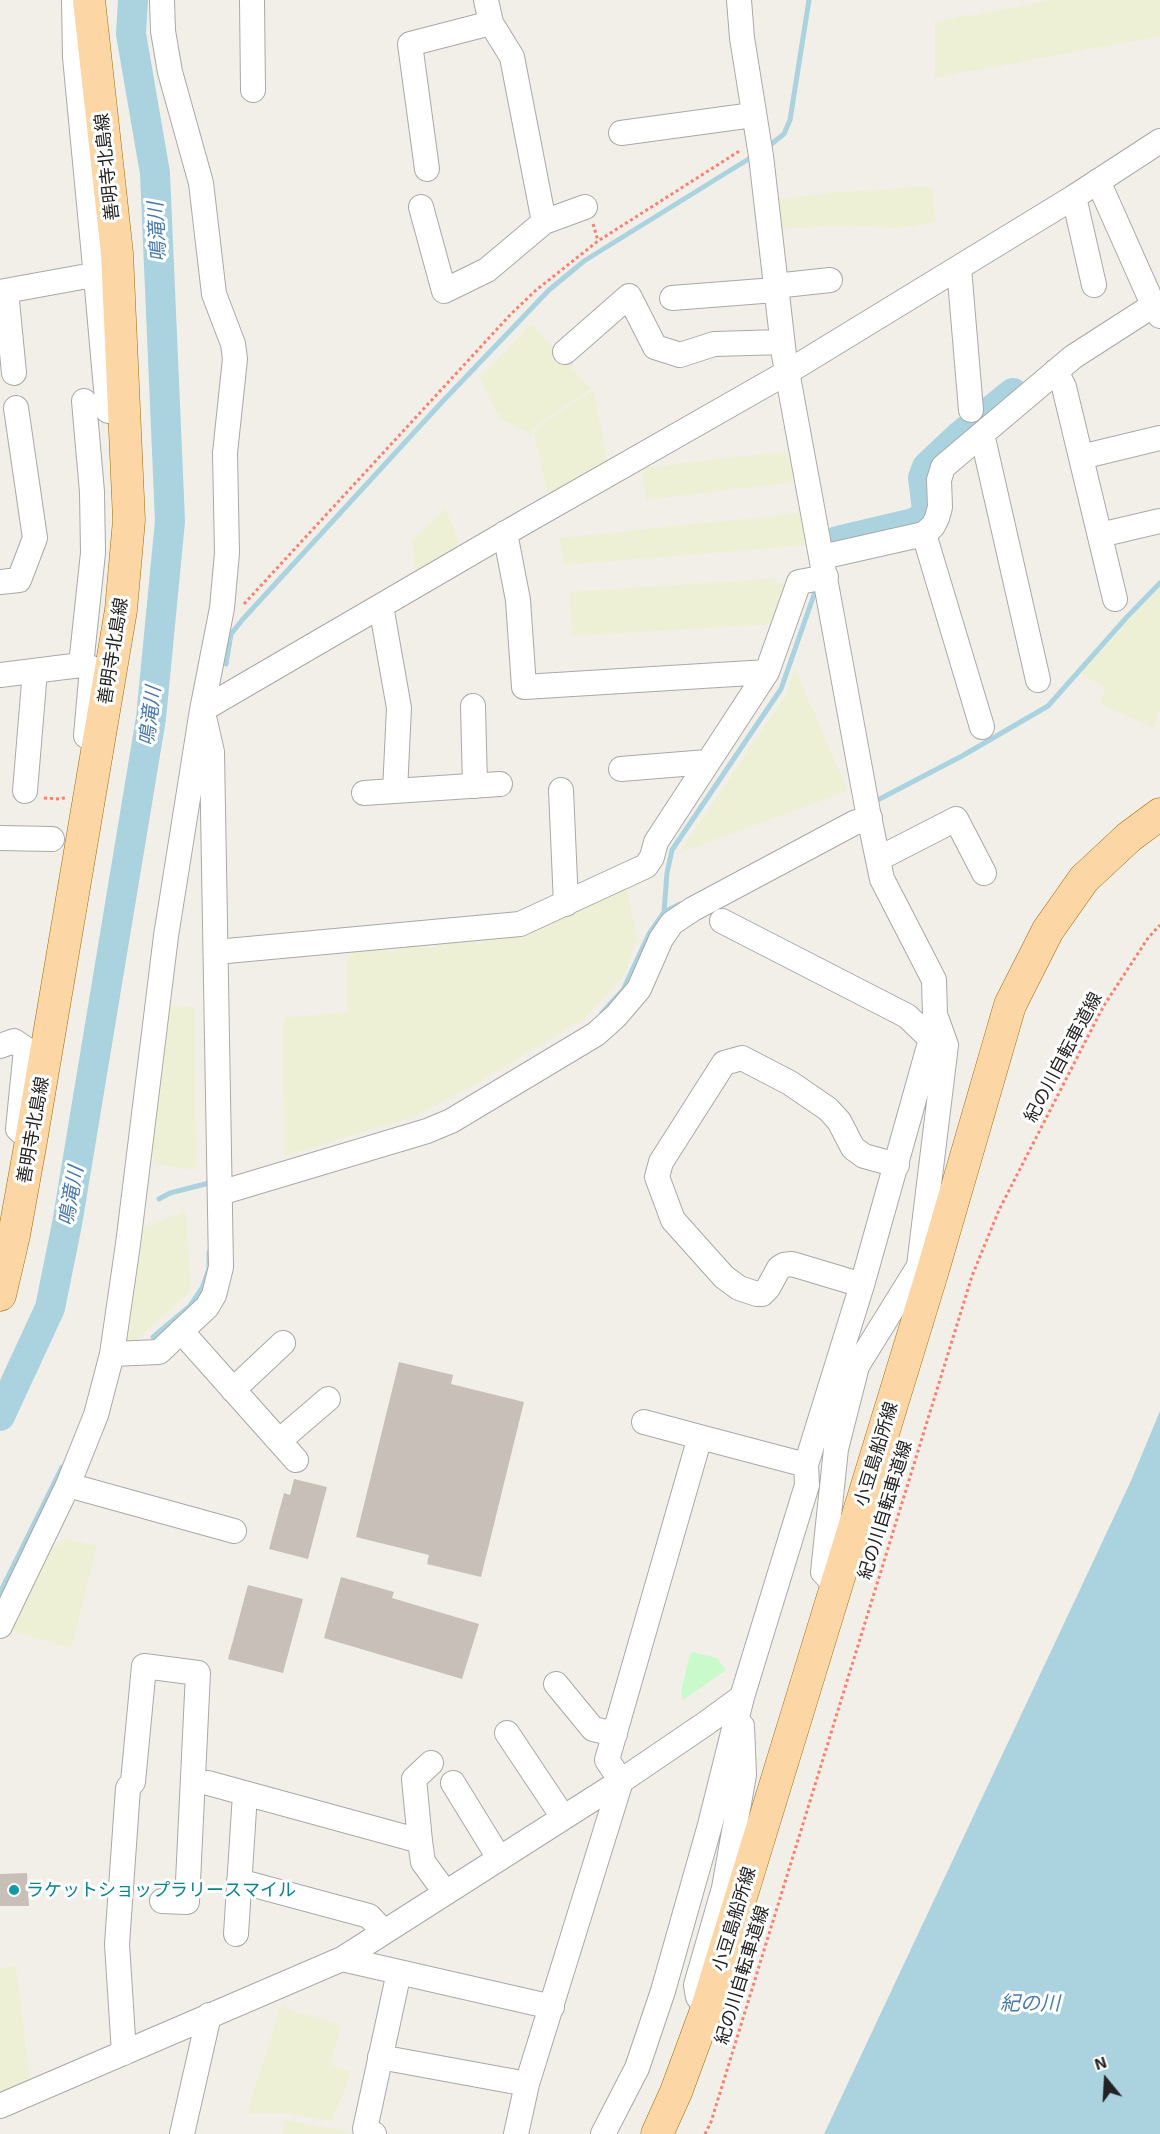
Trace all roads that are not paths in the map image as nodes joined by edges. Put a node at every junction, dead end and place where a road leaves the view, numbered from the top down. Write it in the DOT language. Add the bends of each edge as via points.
graph roads {
  1 [pos="74,0"];
  2 [pos="89,0"];
  3 [pos="162,0"];
  4 [pos="252,0"];
  5 [pos="739,0"];
  6 [pos="489,11"];
  7 [pos="253,90"];
  8 [pos="753,115"];
  9 [pos="621,133"];
  10 [pos="1160,141"];
  11 [pos="427,169"];
  12 [pos="1098,181"];
  13 [pos="1074,197"];
  14 [pos="421,207"];
  15 [pos="585,207"];
  16 [pos="544,222"];
  17 [pos="959,268"];
  18 [pos="96,277"];
  19 [pos="830,280"];
  20 [pos="1094,285"];
  21 [pos="775,288"];
  22 [pos="3,291"];
  23 [pos="672,298"];
  24 [pos="1153,304"];
  25 [pos="782,342"];
  26 [pos="565,352"];
  27 [pos="1056,371"];
  28 [pos="14,373"];
  29 [pos="786,373"];
  30 [pos="84,402"];
  31 [pos="16,408"];
  32 [pos="124,410"];
  33 [pos="971,410"];
  34 [pos="982,434"];
  35 [pos="1160,438"];
  36 [pos="1081,457"];
  37 [pos="1160,521"];
  38 [pos="505,533"];
  39 [pos="924,534"];
  40 [pos="1100,536"];
  41 [pos="824,567"];
  42 [pos="0,582"];
  43 [pos="1115,599"];
  44 [pos="381,606"];
  45 [pos="81,664"];
  46 [pos="35,671"];
  47 [pos="767,672"];
  48 [pos="0,675"];
  49 [pos="1038,680"];
  50 [pos="473,706"];
  51 [pos="202,710"];
  52 [pos="982,727"];
  53 [pos="99,739"];
  54 [pos="707,762"];
  55 [pos="621,769"];
  56 [pos="500,784"];
  57 [pos="475,786"];
  58 [pos="561,790"];
  59 [pos="395,791"];
  60 [pos="364,793"];
  61 [pos="33,794"];
  62 [pos="868,808"];
  63 [pos="1160,814"];
  64 [pos="0,838"];
  65 [pos="52,839"];
  66 [pos="878,859"];
  67 [pos="984,873"];
  68 [pos="566,904"];
  69 [pos="722,921"];
  70 [pos="216,952"];
  71 [pos="934,980"];
  72 [pos="935,1015"];
  73 [pos="907,1016"];
  74 [pos="931,1040"];
  75 [pos="0,1046"];
  76 [pos="31,1142"];
  77 [pos="897,1165"];
  78 [pos="220,1185"];
  79 [pos="926,1268"];
  80 [pos="862,1285"];
  81 [pos="0,1295"];
  82 [pos="181,1331"];
  83 [pos="283,1344"];
  84 [pos="112,1353"];
  85 [pos="849,1363"];
  86 [pos="233,1390"];
  87 [pos="328,1399"];
  88 [pos="644,1422"];
  89 [pos="700,1437"];
  90 [pos="279,1441"];
  91 [pos="296,1460"];
  92 [pos="806,1465"];
  93 [pos="68,1485"];
  94 [pos="234,1531"];
  95 [pos="836,1587"];
  96 [pos="0,1626"];
  97 [pos="556,1683"];
  98 [pos="742,1696"];
  99 [pos="507,1733"];
  100 [pos="615,1734"];
  101 [pos="431,1763"];
  102 [pos="621,1780"];
  103 [pos="208,1783"];
  104 [pos="453,1783"];
  105 [pos="245,1794"];
  106 [pos="563,1817"];
  107 [pos="420,1841"];
  108 [pos="499,1858"];
  109 [pos="239,1881"];
  110 [pos="445,1892"];
  111 [pos="162,1901"];
  112 [pos="384,1932"];
  113 [pos="236,1934"];
  114 [pos="342,1959"];
  115 [pos="399,1972"];
  116 [pos="552,2007"];
  117 [pos="707,2008"];
  118 [pos="209,2015"];
  119 [pos="124,2053"];
  120 [pos="380,2057"];
  121 [pos="527,2084"];
  122 [pos="0,2106"];
  123 [pos="182,2134"];
  124 [pos="374,2134"];
  125 [pos="516,2134"];
  126 [pos="603,2134"];
  127 [pos="657,2134"];
  1 -- 18 [label="street" via="75,57"];
  2 -- 32 [label="main road, 善明寺北島線" via="117,253"];
  3 -- 51 [label="street" via="170,72 201,183 214,294 235,359 225,453 227,553"];
  4 -- 7 [label="street"];
  5 -- 8 [label="street"];
  6 -- 11 [label="street" via="410,44"];
  6 -- 16 [label="street" via="512,57"];
  8 -- 9 [label="street"];
  8 -- 21 [label="street"];
  10 -- 12 [label="street"];
  12 -- 13 [label="street"];
  12 -- 24 [label="street"];
  13 -- 17 [label="street"];
  13 -- 20 [label="street"];
  14 -- 16 [label="street" via="444,291 487,270"];
  15 -- 16 [label="street"];
  17 -- 29 [label="street"];
  17 -- 33 [label="street"];
  18 -- 22 [label="street"];
  18 -- 32 [label="street" via="108,411"];
  19 -- 21 [label="street"];
  21 -- 23 [label="street"];
  21 -- 25 [label="street"];
  22 -- 28 [label="street"];
  24 -- 27 [label="street"];
  25 -- 26 [label="street" via="714,344 680,355 655,347 629,296"];
  25 -- 29 [label="street"];
  27 -- 34 [label="street"];
  27 -- 36 [label="street" via="1064,387"];
  29 -- 38 [label="street"];
  29 -- 41 [label="street"];
  30 -- 45 [label="street" via="93,552"];
  31 -- 42 [label="street" via="35,538 19,580"];
  32 -- 53 [label="main road, 善明寺北島線" via="129,520 121,610"];
  34 -- 39 [label="street" via="943,467 937,518"];
  34 -- 49 [label="street"];
  35 -- 36 [label="street"];
  36 -- 40 [label="street"];
  37 -- 40 [label="street"];
  38 -- 44 [label="street"];
  38 -- 47 [label="street" via="518,600 524,687"];
  39 -- 41 [label="street"];
  39 -- 52 [label="street"];
  40 -- 43 [label="street"];
  41 -- 47 [label="street" via="799,582"];
  41 -- 62 [label="street"];
  44 -- 51 [label="street"];
  44 -- 59 [label="street" via="399,708"];
  45 -- 46 [label="street"];
  45 -- 53 [label="street" via="92,668 86,736"];
  46 -- 48 [label="street"];
  46 -- 61 [label="street"];
  47 -- 54 [label="street"];
  50 -- 57 [label="street"];
  51 -- 70 [label="street" via="212,752"];
  51 -- 84 [label="street" via="166,936"];
  53 -- 76 [label="main road, 善明寺北島線"];
  54 -- 55 [label="street"];
  54 -- 68 [label="street" via="656,842 646,866"];
  56 -- 57 [label="street"];
  57 -- 59 [label="street"];
  58 -- 68 [label="street"];
  59 -- 60 [label="street"];
  62 -- 66 [label="street"];
  62 -- 78 [label="street" via="854,823 672,923 639,989 596,1034 451,1121 427,1131"];
  63 -- 79 [label="main road, 小豆島船所線" via="1084,879 1038,949 1010,1005"];
  64 -- 65 [label="street"];
  66 -- 67 [label="street" via="956,819"];
  66 -- 71 [label="street" via="882,879"];
  68 -- 70 [label="street" via="520,924"];
  69 -- 73 [label="street"];
  70 -- 78 [label="street"];
  71 -- 72 [label="street"];
  71 -- 73 [label="street" via="919,1006"];
  72 -- 74 [label="street"];
  72 -- 79 [label="street" via="946,1045"];
  73 -- 74 [label="street"];
  74 -- 77 [label="street"];
  75 -- 76 [label="street" via="14,1041 26,1049 18,1129"];
  76 -- 81 [label="main road, 善明寺北島線"];
  77 -- 80 [label="street"];
  77 -- 80 [label="street" via="864,1156 853,1148 828,1109 742,1058 724,1063 661,1162 657,1177 673,1220 724,1277 740,1288 762,1294 784,1264"];
  78 -- 82 [label="street" via="219,1281 207,1307"];
  79 -- 85 [label="street"];
  79 -- 95 [label="main road, 小豆島船所線"];
  80 -- 85 [label="street"];
  82 -- 84 [label="street" via="159,1352"];
  82 -- 86 [label="street"];
  83 -- 86 [label="street"];
  84 -- 93 [label="street" via="96,1415"];
  85 -- 92 [label="street"];
  85 -- 95 [label="street" via="823,1572"];
  86 -- 90 [label="street"];
  87 -- 90 [label="street"];
  88 -- 89 [label="street"];
  89 -- 92 [label="street"];
  89 -- 100 [label="street"];
  90 -- 91 [label="street"];
  92 -- 98 [label="street" via="807,1485"];
  93 -- 94 [label="street"];
  93 -- 96 [label="street"];
  95 -- 117 [label="main road, 小豆島船所線"];
  97 -- 100 [label="street" via="593,1729"];
  98 -- 102 [label="street"];
  98 -- 117 [label="street" via="744,1775 724,1888 696,1985 698,1997"];
  98 -- 126 [label="street" via="663,1991 637,2068"];
  99 -- 106 [label="street"];
  100 -- 102 [label="street" via="607,1760"];
  101 -- 107 [label="street" via="414,1779"];
  102 -- 106 [label="street"];
  102 -- 116 [label="street"];
  103 -- 105 [label="street"];
  104 -- 108 [label="street"];
  105 -- 107 [label="street"];
  105 -- 109 [label="street"];
  106 -- 108 [label="street"];
  107 -- 110 [label="street" via="423,1862"];
  108 -- 110 [label="street"];
  109 -- 112 [label="street" via="369,1916"];
  109 -- 113 [label="street"];
  110 -- 112 [label="street"];
  111 -- 119 [label="street" via="186,1902 198,1673 144,1666 132,1782 128,1788 117,1944"];
  112 -- 114 [label="street"];
  114 -- 115 [label="street"];
  114 -- 118 [label="street"];
  115 -- 116 [label="street"];
  115 -- 120 [label="street"];
  116 -- 121 [label="street"];
  117 -- 127 [label="main road, 小豆島船所線"];
  118 -- 119 [label="street"];
  118 -- 123 [label="street"];
  119 -- 122 [label="street"];
  120 -- 121 [label="street"];
  120 -- 124 [label="street" via="365,2129"];
  121 -- 125 [label="street"];
}
